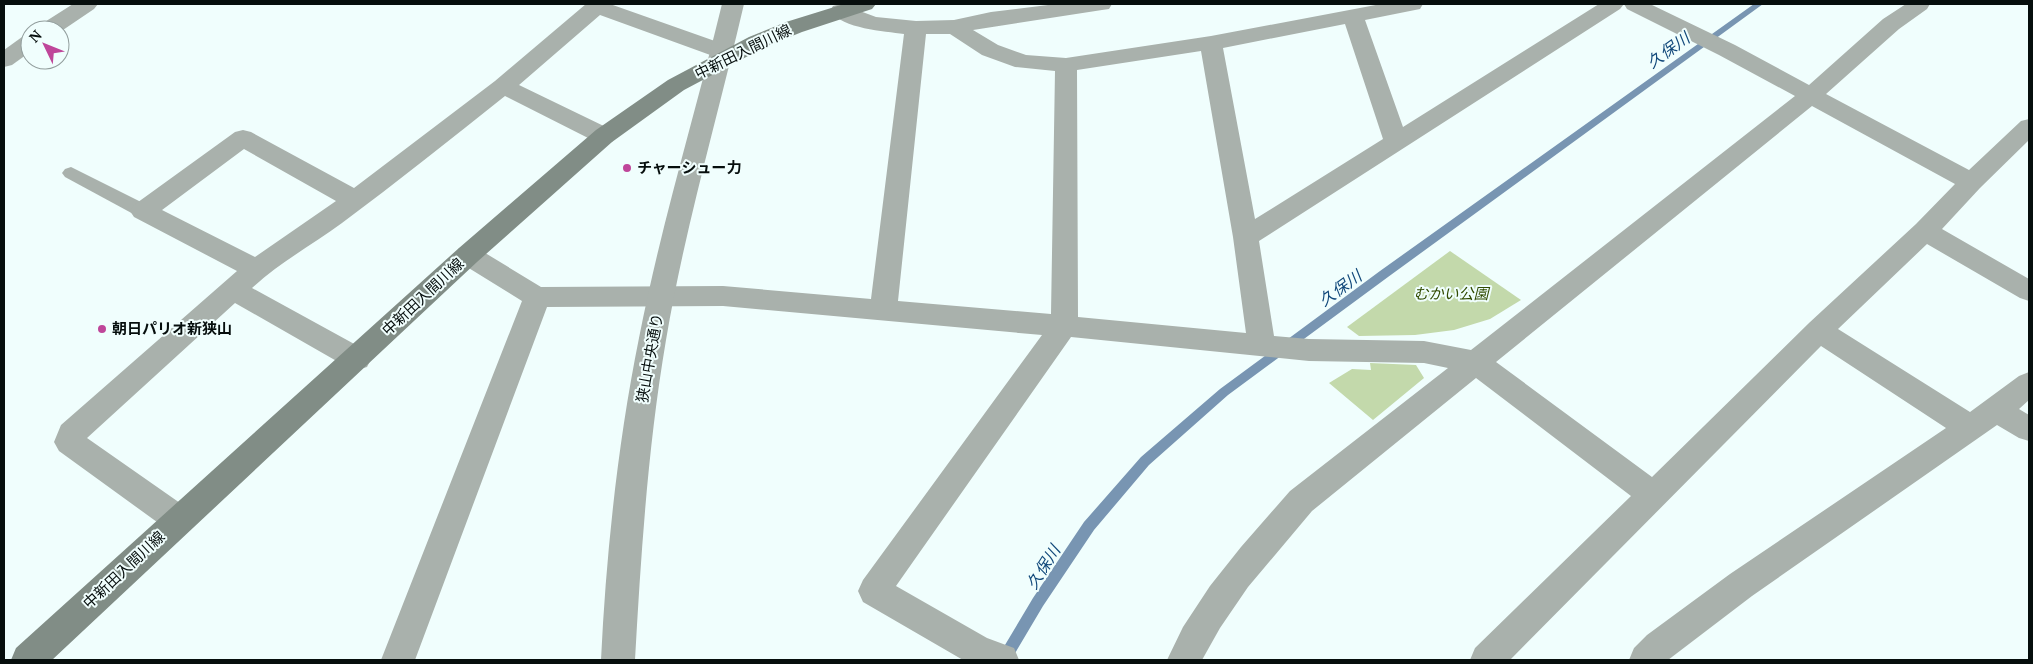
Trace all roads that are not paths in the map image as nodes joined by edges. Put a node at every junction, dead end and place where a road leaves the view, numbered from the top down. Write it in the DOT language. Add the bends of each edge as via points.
graph roads {
  1 [pos="87,4"];
  2 [pos="732,4"];
  3 [pos="865,4"];
  4 [pos="1102,4"];
  5 [pos="1413,4"];
  6 [pos="1613,4"];
  7 [pos="1634,4"];
  8 [pos="1920,4"];
  9 [pos="598,5"];
  10 [pos="841,11"];
  11 [pos="1353,16"];
  12 [pos="63,20"];
  13 [pos="954,27"];
  14 [pos="916,28"];
  15 [pos="1211,43"];
  16 [pos="20,49"];
  17 [pos="719,56"];
  18 [pos="4,60"];
  19 [pos="1066,66"];
  20 [pos="503,86"];
  21 [pos="1810,96"];
  22 [pos="2029,127"];
  23 [pos="604,136"];
  24 [pos="1396,142"];
  25 [pos="72,173"];
  26 [pos="1971,182"];
  27 [pos="355,200"];
  28 [pos="143,211"];
  29 [pos="1925,231"];
  30 [pos="1246,237"];
  31 [pos="468,255"];
  32 [pos="256,269"];
  33 [pos="234,290"];
  34 [pos="2029,291"];
  35 [pos="537,296"];
  36 [pos="661,296"];
  37 [pos="883,311"];
  38 [pos="1064,326"];
  39 [pos="1819,331"];
  40 [pos="1262,345"];
  41 [pos="357,359"];
  42 [pos="1476,362"];
  43 [pos="2029,384"];
  44 [pos="1996,410"];
  45 [pos="1970,428"];
  46 [pos="2029,429"];
  47 [pos="1654,496"];
  48 [pos="179,520"];
  49 [pos="989,654"];
  50 [pos="28,660"];
  51 [pos="398,660"];
  52 [pos="618,660"];
  53 [pos="1184,660"];
  54 [pos="1487,660"];
  55 [pos="1646,660"];
  1 -- 12 [label="street"];
  2 -- 17 [label="street, 狭山中央通り"];
  3 -- 10 [label="main road, 中新田入間川線"];
  4 -- 13 [label="street"];
  5 -- 11 [label="street"];
  6 -- 24 [label="street"];
  7 -- 21 [label="street"];
  8 -- 21 [label="street" via="1891,24"];
  9 -- 17 [label="street"];
  9 -- 20 [label="street"];
  10 -- 14 [label="street" via="876,24"];
  10 -- 17 [label="main road, 中新田入間川線"];
  11 -- 15 [label="street"];
  11 -- 24 [label="street"];
  13 -- 14 [label="street"];
  13 -- 19 [label="street" via="990,50 1023,62"];
  14 -- 37 [label="street"];
  15 -- 19 [label="street"];
  15 -- 30 [label="street"];
  16 -- 18 [label="street"];
  17 -- 23 [label="main road, 中新田入間川線"];
  17 -- 36 [label="street, 狭山中央通り"];
  19 -- 38 [label="street"];
  20 -- 23 [label="street"];
  20 -- 27 [label="street"];
  21 -- 26 [label="street"];
  21 -- 42 [label="street"];
  22 -- 26 [label="street"];
  23 -- 31 [label="main road, 中新田入間川線"];
  24 -- 30 [label="street"];
  25 -- 28 [label="lane"];
  26 -- 29 [label="street"];
  27 -- 28 [label="street" via="243,138"];
  27 -- 32 [label="street"];
  28 -- 32 [label="street"];
  29 -- 34 [label="street"];
  29 -- 39 [label="street"];
  30 -- 40 [label="street"];
  31 -- 35 [label="street"];
  31 -- 41 [label="main road, 中新田入間川線"];
  32 -- 33 [label="street"];
  33 -- 41 [label="street"];
  33 -- 48 [label="street" via="71,434 70,442"];
  35 -- 36 [label="street"];
  35 -- 51 [label="street"];
  36 -- 37 [label="street" via="723,296"];
  36 -- 52 [label="street, 狭山中央通り" via="644,386 628,516"];
  37 -- 38 [label="street"];
  38 -- 40 [label="street"];
  38 -- 49 [label="street" via="874,591"];
  39 -- 45 [label="street"];
  39 -- 47 [label="street"];
  40 -- 42 [label="street" via="1309,350 1424,352"];
  41 -- 48 [label="main road, 中新田入間川線"];
  42 -- 47 [label="street"];
  42 -- 53 [label="street" via="1301,501 1250,558 1193,640"];
  43 -- 44 [label="street"];
  44 -- 45 [label="street"];
  44 -- 46 [label="street"];
  45 -- 55 [label="street" via="1741,585 1659,646"];
  47 -- 54 [label="street"];
  48 -- 50 [label="main road, 中新田入間川線"];
}
